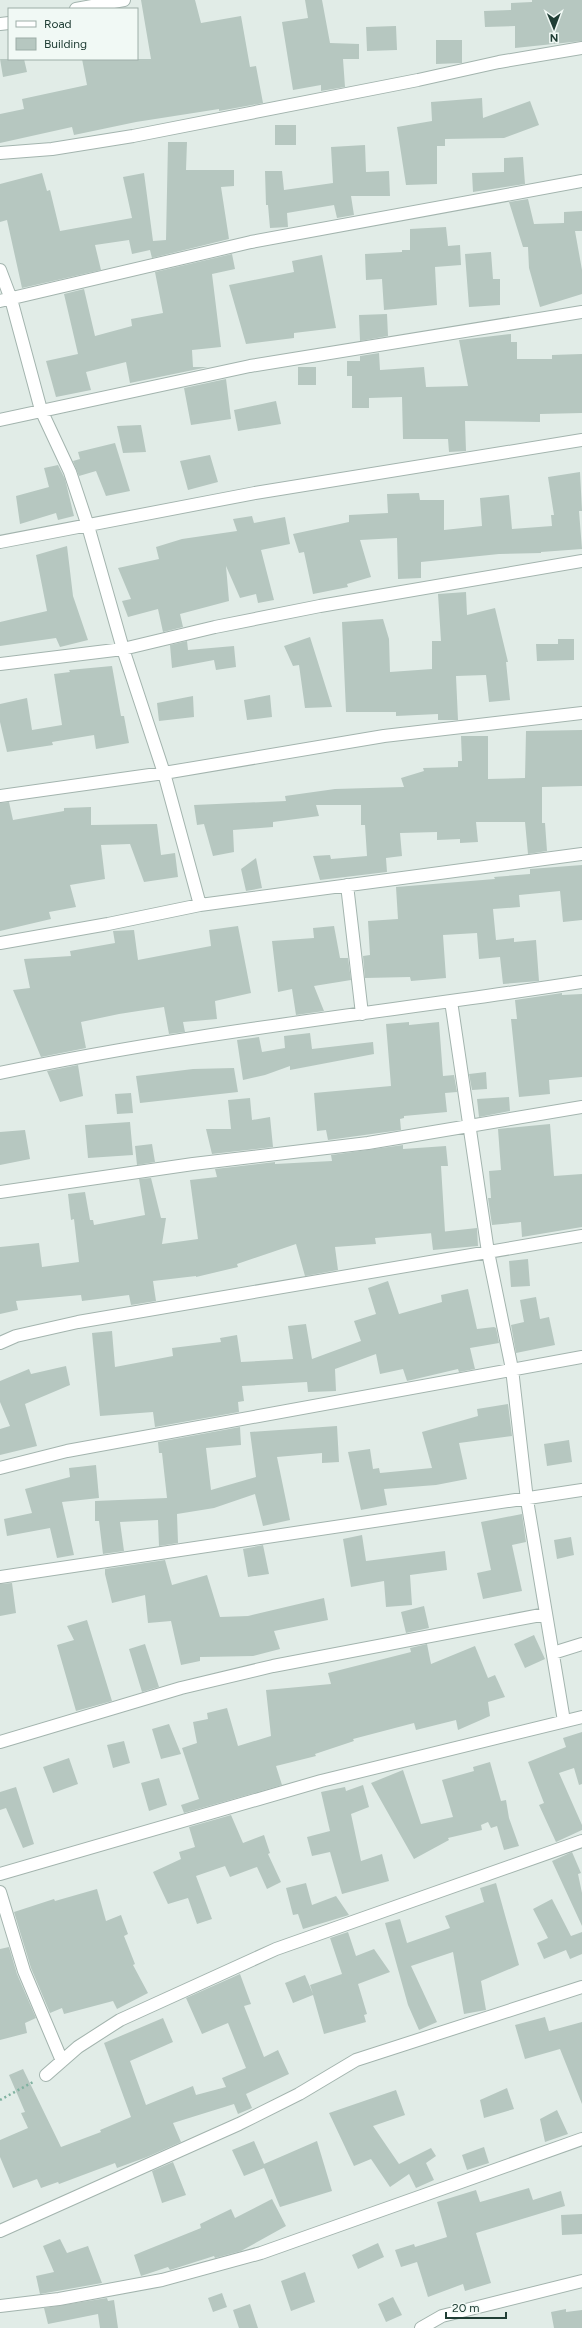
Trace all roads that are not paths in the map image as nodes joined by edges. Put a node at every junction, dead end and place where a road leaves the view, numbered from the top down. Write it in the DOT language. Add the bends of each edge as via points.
graph roads {
  1 [pos="124,0"];
  2 [pos="81,8"];
  3 [pos="582,48"];
  4 [pos="0,153"];
  5 [pos="582,181"];
  6 [pos="0,270"];
  7 [pos="5,300"];
  8 [pos="582,312"];
  9 [pos="41,410"];
  10 [pos="0,420"];
  11 [pos="582,440"];
  12 [pos="88,526"];
  13 [pos="0,542"];
  14 [pos="582,562"];
  15 [pos="123,649"];
  16 [pos="0,664"];
  17 [pos="582,713"];
  18 [pos="164,773"];
  19 [pos="0,796"];
  20 [pos="582,854"];
  21 [pos="347,885"];
  22 [pos="200,905"];
  23 [pos="0,943"];
  24 [pos="582,982"];
  25 [pos="451,1001"];
  26 [pos="362,1014"];
  27 [pos="0,1073"];
  28 [pos="582,1107"];
  29 [pos="469,1126"];
  30 [pos="0,1192"];
  31 [pos="582,1236"];
  32 [pos="488,1252"];
  33 [pos="0,1343"];
  34 [pos="582,1357"];
  35 [pos="512,1369"];
  36 [pos="0,1468"];
  37 [pos="582,1490"];
  38 [pos="527,1500"];
  39 [pos="0,1577"];
  40 [pos="546,1614"];
  41 [pos="582,1644"];
  42 [pos="553,1653"];
  43 [pos="582,1717"];
  44 [pos="564,1721"];
  45 [pos="0,1742"];
  46 [pos="582,1842"];
  47 [pos="0,1874"];
  48 [pos="0,1892"];
  49 [pos="582,1987"];
  50 [pos="62,2061"];
  51 [pos="46,2075"];
  52 [pos="582,2139"];
  53 [pos="0,2232"];
  54 [pos="582,2281"];
  55 [pos="0,2306"];
  56 [pos="421,2328"];
  1 -- 2 [label="street"];
  3 -- 4 [label="street" via="499,62 133,136 52,149"];
  5 -- 7 [label="street" via="251,242"];
  6 -- 7 [label="street"];
  7 -- 9 [label="street"];
  8 -- 9 [label="street" via="250,366"];
  9 -- 10 [label="street"];
  9 -- 12 [label="street" via="70,472"];
  11 -- 12 [label="street" via="255,493"];
  12 -- 13 [label="street"];
  12 -- 15 [label="street"];
  14 -- 15 [label="street" via="313,608 215,627"];
  15 -- 16 [label="street"];
  15 -- 18 [label="street"];
  17 -- 18 [label="street" via="384,736"];
  18 -- 19 [label="street"];
  18 -- 22 [label="street"];
  20 -- 21 [label="street"];
  21 -- 22 [label="street"];
  21 -- 26 [label="street"];
  22 -- 23 [label="street"];
  24 -- 25 [label="street"];
  25 -- 26 [label="street"];
  25 -- 29 [label="street"];
  26 -- 27 [label="street" via="68,1059"];
  28 -- 29 [label="street"];
  29 -- 30 [label="street" via="313,1151 193,1164"];
  29 -- 32 [label="street"];
  31 -- 32 [label="street"];
  32 -- 33 [label="street" via="78,1322 16,1336"];
  32 -- 35 [label="street"];
  34 -- 35 [label="street"];
  35 -- 36 [label="street" via="67,1451"];
  35 -- 38 [label="street"];
  37 -- 38 [label="street"];
  38 -- 39 [label="street"];
  38 -- 40 [label="street"];
  40 -- 42 [label="street"];
  40 -- 45 [label="street" via="258,1670 181,1688"];
  41 -- 42 [label="street"];
  42 -- 44 [label="street"];
  43 -- 44 [label="street"];
  44 -- 47 [label="street" via="322,1781"];
  46 -- 50 [label="street" via="276,1950 120,2020 78,2047"];
  48 -- 50 [label="street" via="24,1971"];
  49 -- 53 [label="street" via="356,2060 299,2094 239,2124"];
  50 -- 51 [label="street"];
  52 -- 55 [label="street" via="261,2253 162,2280 60,2299"];
  54 -- 56 [label="street" via="442,2316"];
}
